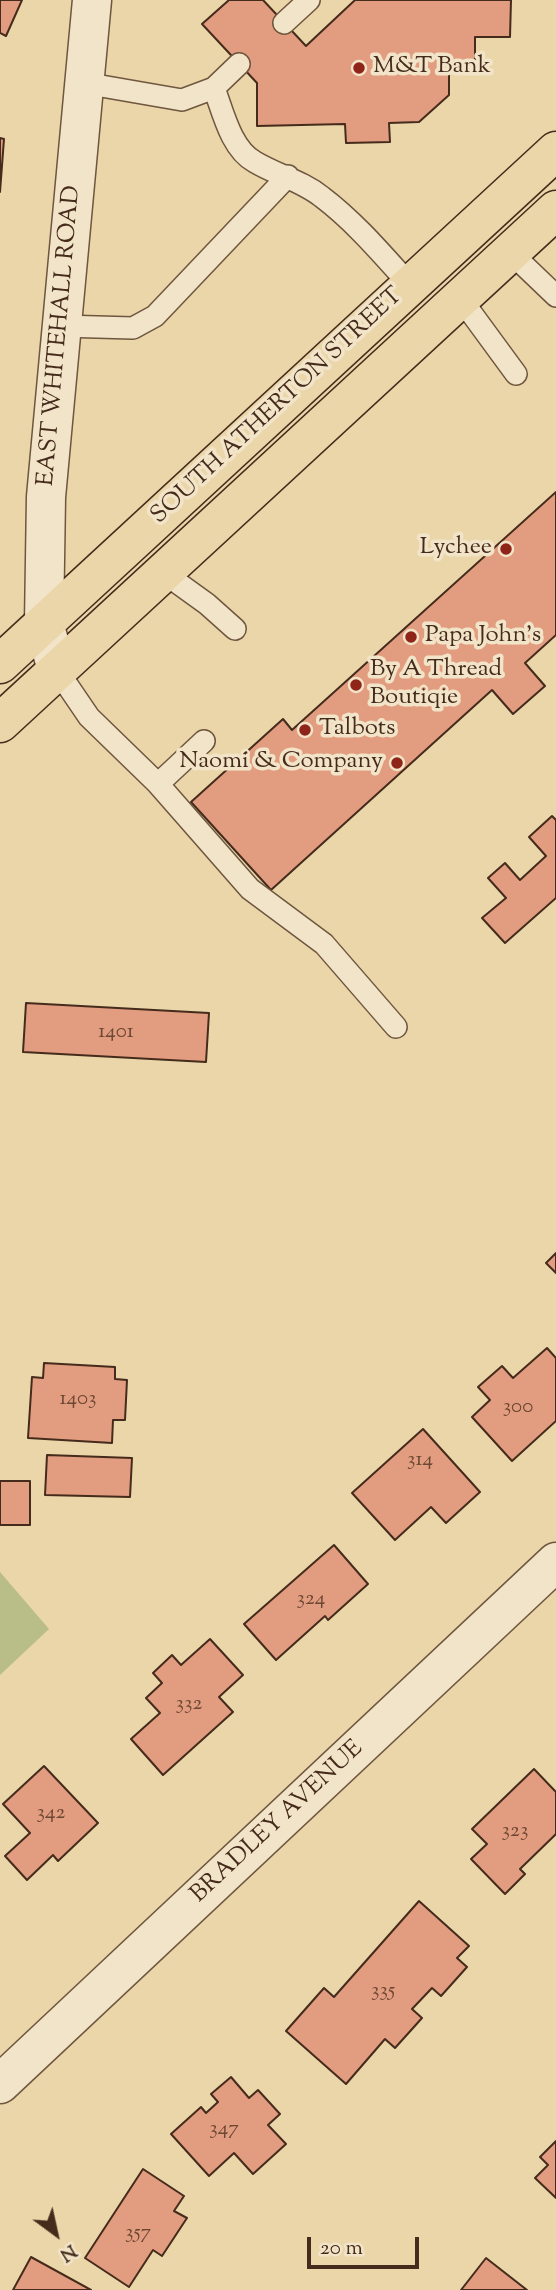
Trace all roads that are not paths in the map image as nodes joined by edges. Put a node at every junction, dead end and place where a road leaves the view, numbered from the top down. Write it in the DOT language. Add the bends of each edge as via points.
graph roads {
  1 [pos="92,0"];
  2 [pos="309,0"];
  3 [pos="285,23"];
  4 [pos="239,64"];
  5 [pos="84,83"];
  6 [pos="214,88"];
  7 [pos="556,150"];
  8 [pos="288,176"];
  9 [pos="556,210"];
  10 [pos="510,252"];
  11 [pos="410,285"];
  12 [pos="556,296"];
  13 [pos="461,299"];
  14 [pos="61,326"];
  15 [pos="516,374"];
  16 [pos="164,573"];
  17 [pos="44,623"];
  18 [pos="235,629"];
  19 [pos="0,664"];
  20 [pos="57,670"];
  21 [pos="0,723"];
  22 [pos="204,741"];
  23 [pos="158,784"];
  24 [pos="396,1027"];
  25 [pos="556,1562"];
  26 [pos="0,2084"];
  1 -- 5 [label="street, EAST WHITEHALL ROAD"];
  2 -- 3 [label="lane"];
  4 -- 6 [label="lane"];
  5 -- 6 [label="lane" via="182,100"];
  5 -- 14 [label="street, EAST WHITEHALL ROAD"];
  6 -- 8 [label="lane" via="234,140 253,161"];
  7 -- 11 [label="main road, SOUTH ATHERTON STREET"];
  8 -- 11 [label="lane" via="350,220"];
  8 -- 14 [label="lane" via="155,316 133,328"];
  9 -- 10 [label="main road, SOUTH ATHERTON STREET"];
  10 -- 12 [label="lane"];
  10 -- 13 [label="main road, SOUTH ATHERTON STREET"];
  11 -- 17 [label="main road, SOUTH ATHERTON STREET"];
  13 -- 15 [label="lane"];
  13 -- 16 [label="main road, SOUTH ATHERTON STREET"];
  14 -- 17 [label="street, EAST WHITEHALL ROAD" via="46,497"];
  16 -- 18 [label="lane"];
  16 -- 20 [label="main road, SOUTH ATHERTON STREET"];
  17 -- 19 [label="main road, SOUTH ATHERTON STREET"];
  17 -- 20 [label="street, EAST WHITEHALL ROAD"];
  20 -- 21 [label="main road, SOUTH ATHERTON STREET"];
  20 -- 23 [label="lane" via="89,717"];
  22 -- 23 [label="lane"];
  23 -- 24 [label="lane" via="250,890 324,944"];
  25 -- 26 [label="street, BRADLEY AVENUE"];
}
